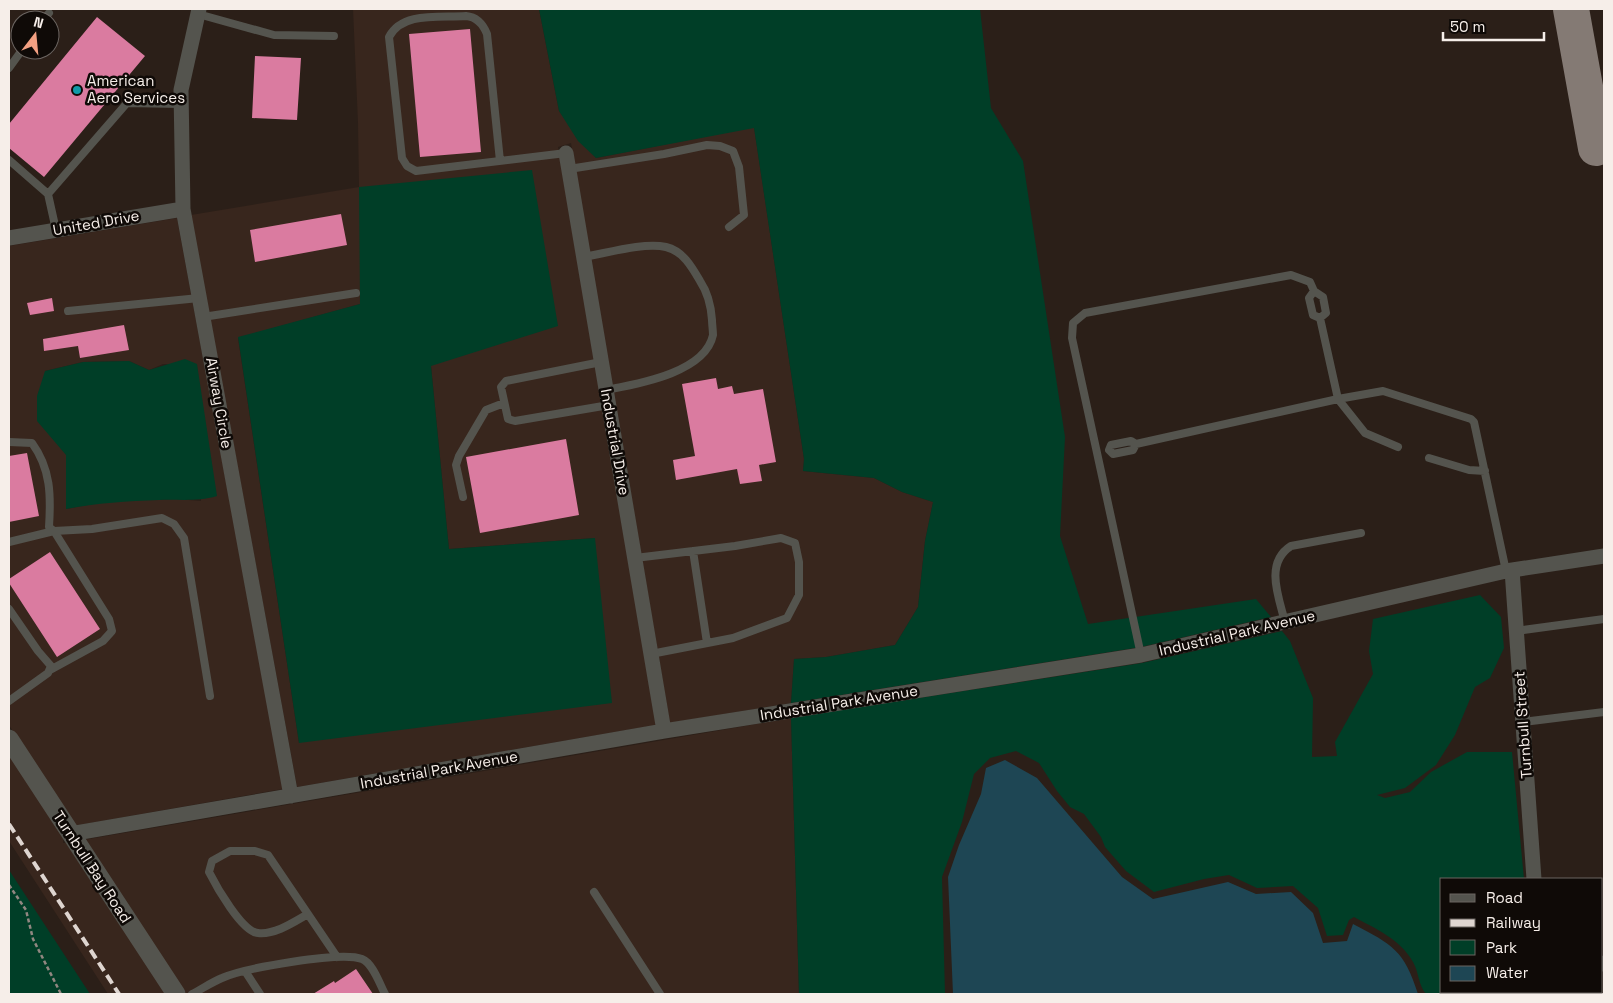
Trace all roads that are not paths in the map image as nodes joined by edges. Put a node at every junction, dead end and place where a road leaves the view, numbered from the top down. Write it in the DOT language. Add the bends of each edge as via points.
graph roads {
  1 [pos="199,11"];
  2 [pos="334,36"];
  3 [pos="181,104"];
  4 [pos="566,153"];
  5 [pos="9,160"];
  6 [pos="500,161"];
  7 [pos="569,169"];
  8 [pos="48,194"];
  9 [pos="183,209"];
  10 [pos="729,227"];
  11 [pos="56,230"];
  12 [pos="9,238"];
  13 [pos="584,257"];
  14 [pos="1314,291"];
  15 [pos="356,293"];
  16 [pos="199,298"];
  17 [pos="68,311"];
  18 [pos="203,318"];
  19 [pos="1320,318"];
  20 [pos="601,362"];
  21 [pos="608,397"];
  22 [pos="1338,399"];
  23 [pos="504,403"];
  24 [pos="9,442"];
  25 [pos="1398,447"];
  26 [pos="1097,452"];
  27 [pos="1429,458"];
  28 [pos="1485,471"];
  29 [pos="463,497"];
  30 [pos="54,531"];
  31 [pos="1361,532"];
  32 [pos="9,542"];
  33 [pos="693,551"];
  34 [pos="1604,556"];
  35 [pos="635,558"];
  36 [pos="1509,570"];
  37 [pos="9,609"];
  38 [pos="1604,618"];
  39 [pos="1284,622"];
  40 [pos="1516,631"];
  41 [pos="707,643"];
  42 [pos="651,654"];
  43 [pos="1141,655"];
  44 [pos="50,670"];
  45 [pos="210,696"];
  46 [pos="9,701"];
  47 [pos="1604,712"];
  48 [pos="1523,722"];
  49 [pos="664,731"];
  50 [pos="9,739"];
  51 [pos="291,796"];
  52 [pos="70,834"];
  53 [pos="1534,878"];
  54 [pos="594,892"];
  55 [pos="308,914"];
  56 [pos="337,957"];
  57 [pos="245,971"];
  58 [pos="176,994"];
  59 [pos="192,994"];
  60 [pos="260,994"];
  61 [pos="384,994"];
  62 [pos="660,994"];
  1 -- 2 [label="lane" via="274,36"];
  1 -- 3 [label="street, Airway Circle" via="181,90"];
  3 -- 8 [label="lane" via="127,103"];
  3 -- 9 [label="street, Airway Circle"];
  4 -- 6 [label="lane"];
  4 -- 7 [label="street, Industrial Drive"];
  5 -- 8 [label="lane"];
  6 -- 6 [label="lane" via="416,171 404,163 389,37 394,28 403,22 466,16 483,25 487,34"];
  7 -- 10 [label="lane" via="708,144 720,146 733,151 740,176 744,215"];
  7 -- 13 [label="street, Industrial Drive"];
  8 -- 11 [label="lane"];
  9 -- 11 [label="street, United Drive"];
  9 -- 16 [label="street, Airway Circle"];
  11 -- 12 [label="street, United Drive"];
  13 -- 20 [label="street, Industrial Drive"];
  13 -- 21 [label="lane" via="649,246 675,249 689,262 706,291 711,307 713,336 690,363 670,376"];
  14 -- 19 [label="lane" via="1309,298 1313,315"];
  14 -- 19 [label="lane" via="1323,297 1326,313"];
  14 -- 26 [label="lane" via="1310,282 1291,275 1078,317 1072,338"];
  15 -- 18 [label="lane"];
  16 -- 17 [label="lane"];
  16 -- 18 [label="street, Airway Circle"];
  18 -- 51 [label="street, Airway Circle"];
  19 -- 22 [label="lane"];
  20 -- 21 [label="street, Industrial Drive"];
  20 -- 23 [label="lane" via="506,381 501,387"];
  21 -- 23 [label="lane" via="515,421 508,418"];
  21 -- 35 [label="street, Industrial Drive"];
  22 -- 25 [label="lane" via="1365,433"];
  22 -- 26 [label="lane" via="1136,444 1131,441 1111,445 1109,450"];
  22 -- 28 [label="lane" via="1383,391 1470,419 1474,422"];
  23 -- 29 [label="lane" via="486,410 459,456 456,465"];
  24 -- 30 [label="lane" via="32,443 42,457 51,490 49,526"];
  26 -- 43 [label="lane"];
  27 -- 28 [label="lane" via="1468,470"];
  28 -- 36 [label="lane"];
  30 -- 32 [label="lane"];
  30 -- 44 [label="lane" via="109,619 112,631 103,641"];
  30 -- 45 [label="lane" via="92,529 162,518 174,524 184,538"];
  31 -- 39 [label="lane" via="1284,550 1274,579"];
  33 -- 35 [label="lane"];
  33 -- 41 [label="lane"];
  33 -- 41 [label="lane" via="782,538 795,544 799,562 799,595 787,618 733,638"];
  34 -- 36 [label="street, Industrial Park Avenue"];
  35 -- 42 [label="street, Industrial Drive"];
  36 -- 39 [label="street, Industrial Park Avenue"];
  36 -- 40 [label="street, Turnbull Street"];
  37 -- 44 [label="lane" via="51,666"];
  38 -- 40 [label="lane"];
  39 -- 43 [label="street, Industrial Park Avenue"];
  40 -- 48 [label="street, Turnbull Street"];
  41 -- 42 [label="lane"];
  42 -- 49 [label="street, Industrial Drive"];
  43 -- 49 [label="street, Industrial Park Avenue"];
  44 -- 46 [label="lane"];
  47 -- 48 [label="lane"];
  48 -- 53 [label="street, Turnbull Street"];
  49 -- 51 [label="street, Industrial Park Avenue"];
  50 -- 52 [label="street, Turnbull Bay Road"];
  51 -- 52 [label="street, Industrial Park Avenue"];
  52 -- 58 [label="street, Turnbull Bay Road"];
  54 -- 62 [label="lane"];
  55 -- 55 [label="lane" via="268,855 255,851 230,851 212,862 209,872 246,928 258,934 278,930"];
  55 -- 56 [label="lane"];
  56 -- 57 [label="lane"];
  56 -- 61 [label="lane" via="363,959"];
  57 -- 59 [label="lane" via="222,978"];
  57 -- 60 [label="lane"];
}
